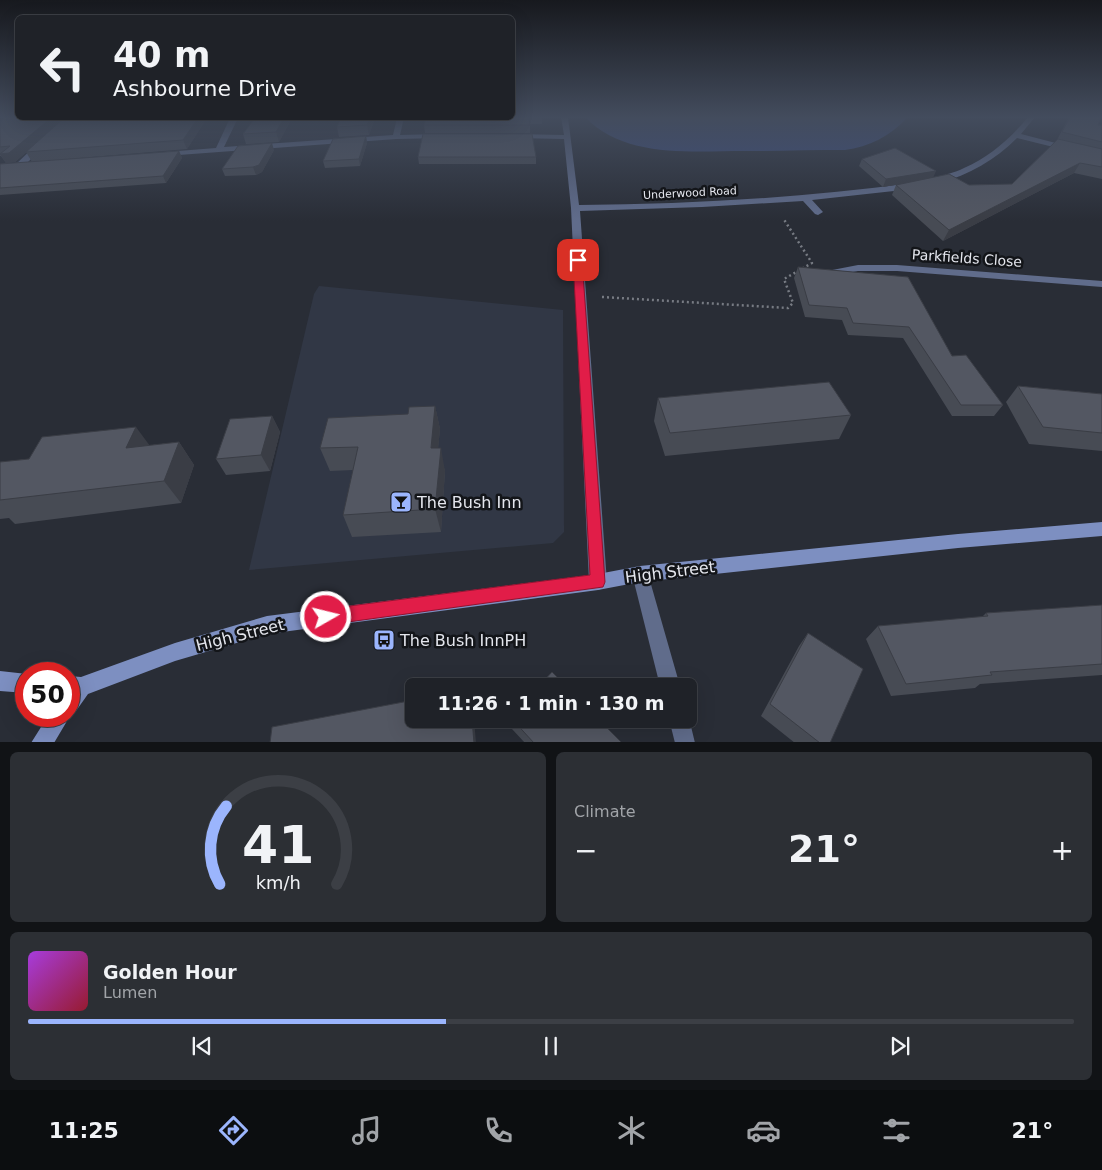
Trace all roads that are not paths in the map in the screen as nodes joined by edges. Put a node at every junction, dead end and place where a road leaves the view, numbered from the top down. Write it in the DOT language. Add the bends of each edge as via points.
graph roads {
  1 [pos="33,152"];
  2 [pos="201,152"];
  3 [pos="569,152"];
  4 [pos="997,152"];
  5 [pos="1081,152"];
  6 [pos="152,156"];
  7 [pos="1102,157"];
  8 [pos="36,166"];
  9 [pos="806,199"];
  10 [pos="575,208"];
  11 [pos="818,212"];
  12 [pos="831,273"];
  13 [pos="1102,284"];
  14 [pos="1102,528"];
  15 [pos="640,574"];
  16 [pos="598,582"];
  17 [pos="668,678"];
  18 [pos="0,681"];
  19 [pos="15,682"];
  20 [pos="80,685"];
  21 [pos="52,727"];
  22 [pos="681,728"];
  23 [pos="41,742"];
  24 [pos="685,742"];
  1 -- 8 [label="street" via="13,168"];
  2 -- 6 [label="street"];
  3 -- 10 [label="street"];
  4 -- 9 [label="street, Underwood Road" via="953,177 865,193"];
  5 -- 7 [label="street"];
  9 -- 10 [label="street, Underwood Road"];
  9 -- 11 [label="street"];
  10 -- 16 [label="street"];
  12 -- 13 [label="street, Parkfields Close" via="858,268 897,268"];
  14 -- 15 [label="main road, High Street"];
  15 -- 16 [label="main road, High Street"];
  15 -- 17 [label="street"];
  16 -- 20 [label="main road, High Street" via="268,625 175,652"];
  18 -- 19 [label="main road"];
  21 -- 23 [label="main road"];
  22 -- 24 [label="street"];
}
